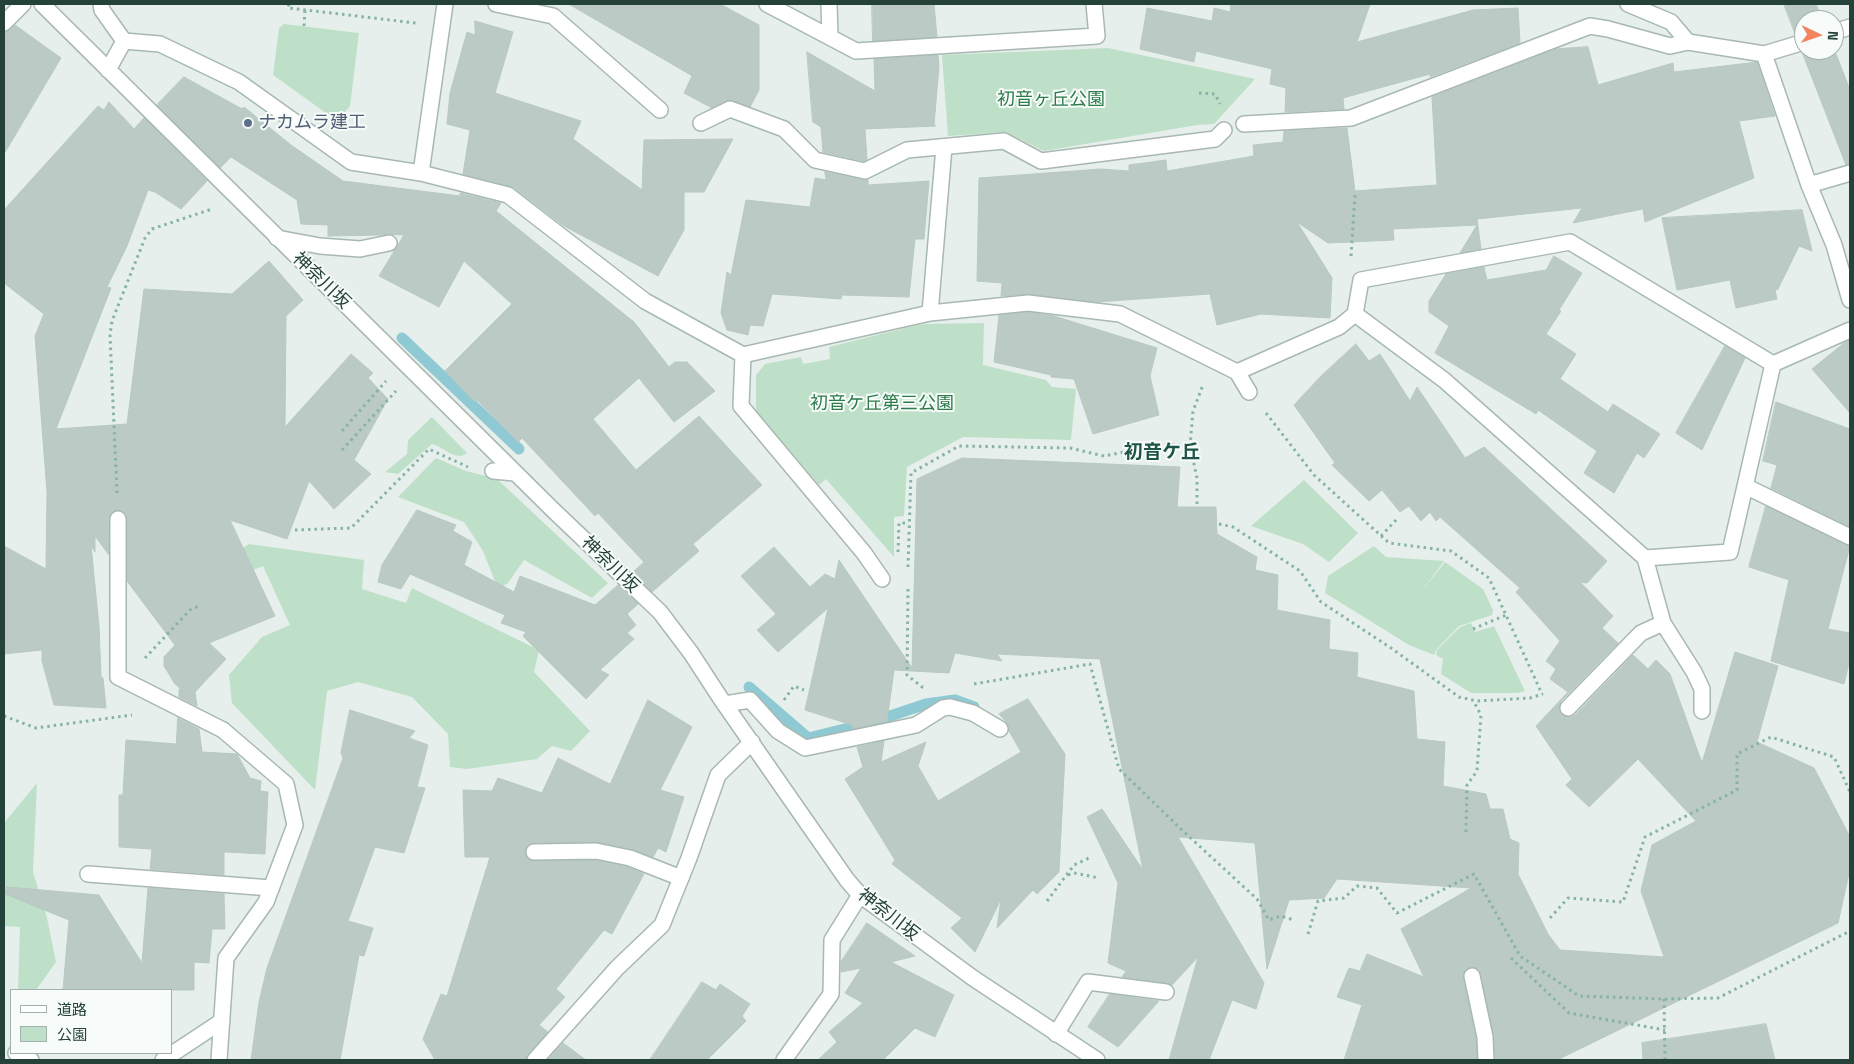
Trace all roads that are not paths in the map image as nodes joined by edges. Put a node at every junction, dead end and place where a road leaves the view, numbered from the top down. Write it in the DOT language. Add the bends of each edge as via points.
graph roads {
  1 [pos="24,4"];
  2 [pos="42,4"];
  3 [pos="101,4"];
  4 [pos="445,4"];
  5 [pos="496,4"];
  6 [pos="767,4"];
  7 [pos="829,4"];
  8 [pos="1094,4"];
  9 [pos="1628,4"];
  10 [pos="4,23"];
  11 [pos="830,37"];
  12 [pos="124,41"];
  13 [pos="1688,42"];
  14 [pos="1794,45"];
  15 [pos="1764,54"];
  16 [pos="108,70"];
  17 [pos="660,110"];
  18 [pos="701,123"];
  19 [pos="1244,124"];
  20 [pos="1224,130"];
  21 [pos="944,147"];
  22 [pos="421,173"];
  23 [pos="1850,173"];
  24 [pos="1809,185"];
  25 [pos="277,238"];
  26 [pos="389,243"];
  27 [pos="1850,300"];
  28 [pos="930,313"];
  29 [pos="1355,314"];
  30 [pos="1850,330"];
  31 [pos="743,355"];
  32 [pos="1773,364"];
  33 [pos="1237,372"];
  34 [pos="1249,392"];
  35 [pos="493,472"];
  36 [pos="515,473"];
  37 [pos="1745,486"];
  38 [pos="118,518"];
  39 [pos="1850,537"];
  40 [pos="1644,558"];
  41 [pos="882,579"];
  42 [pos="1663,623"];
  43 [pos="725,704"];
  44 [pos="1568,708"];
  45 [pos="1702,711"];
  46 [pos="1000,728"];
  47 [pos="752,742"];
  48 [pos="534,852"];
  49 [pos="88,874"];
  50 [pos="681,878"];
  51 [pos="271,888"];
  52 [pos="860,895"];
  53 [pos="1472,976"];
  54 [pos="1166,992"];
  55 [pos="222,1021"];
  56 [pos="1056,1034"];
  57 [pos="18,1054"];
  58 [pos="172,1054"];
  59 [pos="790,1058"];
  60 [pos="31,1060"];
  61 [pos="219,1060"];
  62 [pos="535,1060"];
  63 [pos="1097,1060"];
  64 [pos="1486,1060"];
  1 -- 10 [label="street"];
  2 -- 16 [label="street, 神奈川坂"];
  3 -- 12 [label="street"];
  4 -- 22 [label="street"];
  5 -- 17 [label="street" via="553,16"];
  6 -- 11 [label="street"];
  7 -- 11 [label="street"];
  8 -- 11 [label="street" via="1097,36 856,51"];
  9 -- 13 [label="street" via="1671,22"];
  12 -- 16 [label="street"];
  12 -- 22 [label="street" via="160,44 239,82 351,162"];
  13 -- 15 [label="street"];
  13 -- 19 [label="street" via="1670,46 1590,26 1351,118"];
  14 -- 15 [label="street"];
  15 -- 24 [label="street"];
  16 -- 25 [label="street, 神奈川坂"];
  18 -- 21 [label="street" via="730,109 784,129 815,160 865,170 907,150"];
  20 -- 21 [label="street" via="1210,140 1041,161 1004,141"];
  21 -- 28 [label="street"];
  22 -- 31 [label="street" via="508,195 645,301"];
  23 -- 24 [label="street"];
  24 -- 27 [label="street" via="1834,245"];
  25 -- 26 [label="street" via="360,249"];
  25 -- 36 [label="street, 神奈川坂"];
  28 -- 31 [label="street"];
  28 -- 33 [label="street" via="1028,303 1120,314"];
  29 -- 32 [label="street" via="1361,280 1570,242"];
  29 -- 33 [label="street" via="1339,327"];
  29 -- 40 [label="street" via="1444,380"];
  30 -- 32 [label="street"];
  31 -- 41 [label="street" via="741,406"];
  32 -- 37 [label="street"];
  33 -- 34 [label="street"];
  35 -- 36 [label="street"];
  36 -- 43 [label="street, 神奈川坂" via="660,612"];
  37 -- 39 [label="street"];
  37 -- 40 [label="street" via="1730,552"];
  38 -- 51 [label="street" via="118,677 223,730 286,784 295,825"];
  40 -- 42 [label="street"];
  42 -- 44 [label="street" via="1641,633"];
  42 -- 45 [label="street" via="1702,690"];
  43 -- 46 [label="street" via="750,700 778,731 805,748 916,725 950,707 973,712"];
  43 -- 47 [label="street, 神奈川坂"];
  47 -- 50 [label="street" via="718,776"];
  47 -- 52 [label="street, 神奈川坂"];
  48 -- 50 [label="street" via="596,852 630,858"];
  49 -- 51 [label="street"];
  50 -- 62 [label="street" via="662,925 617,968"];
  51 -- 55 [label="street" via="266,902 226,958"];
  52 -- 56 [label="street, 神奈川坂"];
  52 -- 59 [label="street" via="832,940 831,994"];
  53 -- 64 [label="street" via="1485,1037"];
  54 -- 56 [label="street" via="1088,982"];
  55 -- 58 [label="street"];
  55 -- 61 [label="street"];
  56 -- 63 [label="street, 神奈川坂"];
  57 -- 60 [label="street"];
}
